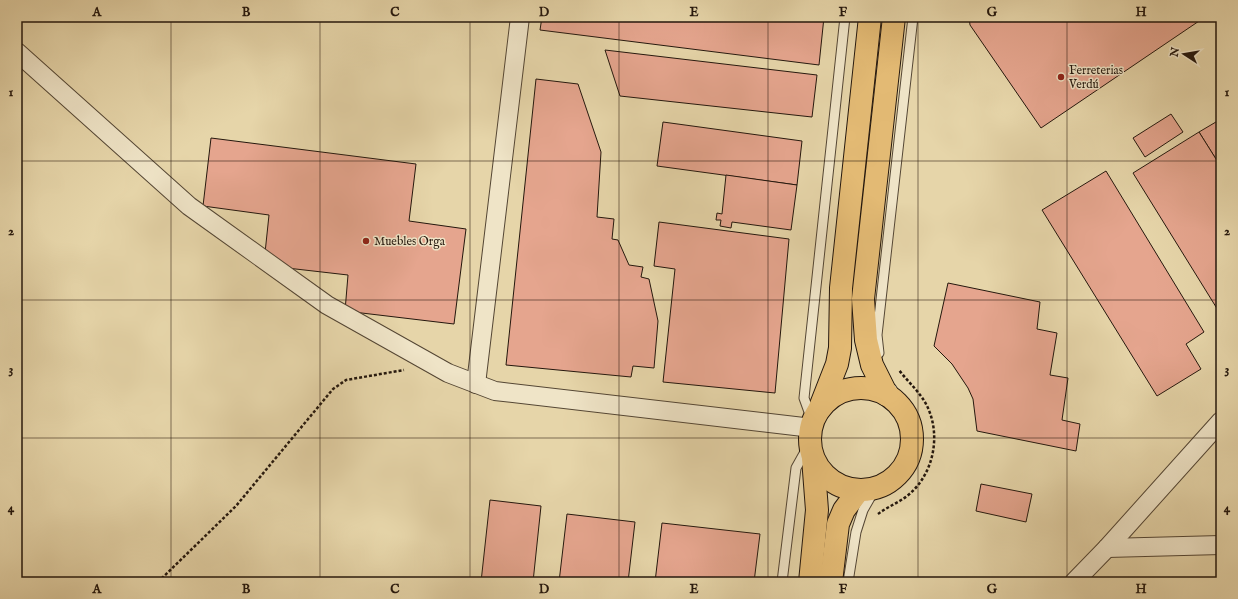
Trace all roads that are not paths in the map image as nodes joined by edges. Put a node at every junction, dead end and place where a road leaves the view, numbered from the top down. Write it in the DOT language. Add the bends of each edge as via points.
graph roads {
  1 [pos="520,17"];
  2 [pos="845,17"];
  3 [pos="870,17"];
  4 [pos="894,17"];
  5 [pos="913,17"];
  6 [pos="17,52"];
  7 [pos="476,384"];
  8 [pos="893,400"];
  9 [pos="1221,421"];
  10 [pos="814,432"];
  11 [pos="867,489"];
  12 [pos="1221,545"];
  13 [pos="1107,548"];
  14 [pos="782,582"];
  15 [pos="810,582"];
  16 [pos="831,582"];
  17 [pos="848,582"];
  18 [pos="1074,582"];
  1 -- 7 [label="street"];
  2 -- 10 [label="lane" via="804,398"];
  3 -- 10 [label="main road" via="841,288 840,348"];
  4 -- 8 [label="main road" via="863,299 866,340 872,365"];
  5 -- 8 [label="lane" via="877,335 883,369"];
  6 -- 7 [label="street" via="189,206 327,305 448,373"];
  7 -- 10 [label="street" via="495,391"];
  8 -- 10 [label="main road" via="873,389 858,388 843,392 830,399"];
  8 -- 11 [label="main road" via="908,419 912,436 910,453 903,469 890,481"];
  9 -- 13 [label="street"];
  10 -- 11 [label="main road" via="826,476 847,488"];
  10 -- 14 [label="lane" via="796,468"];
  10 -- 15 [label="main road" via="817,510"];
  11 -- 16 [label="main road" via="844,510 838,524"];
  11 -- 17 [label="lane"];
  12 -- 13 [label="street"];
  13 -- 18 [label="street"];
}
